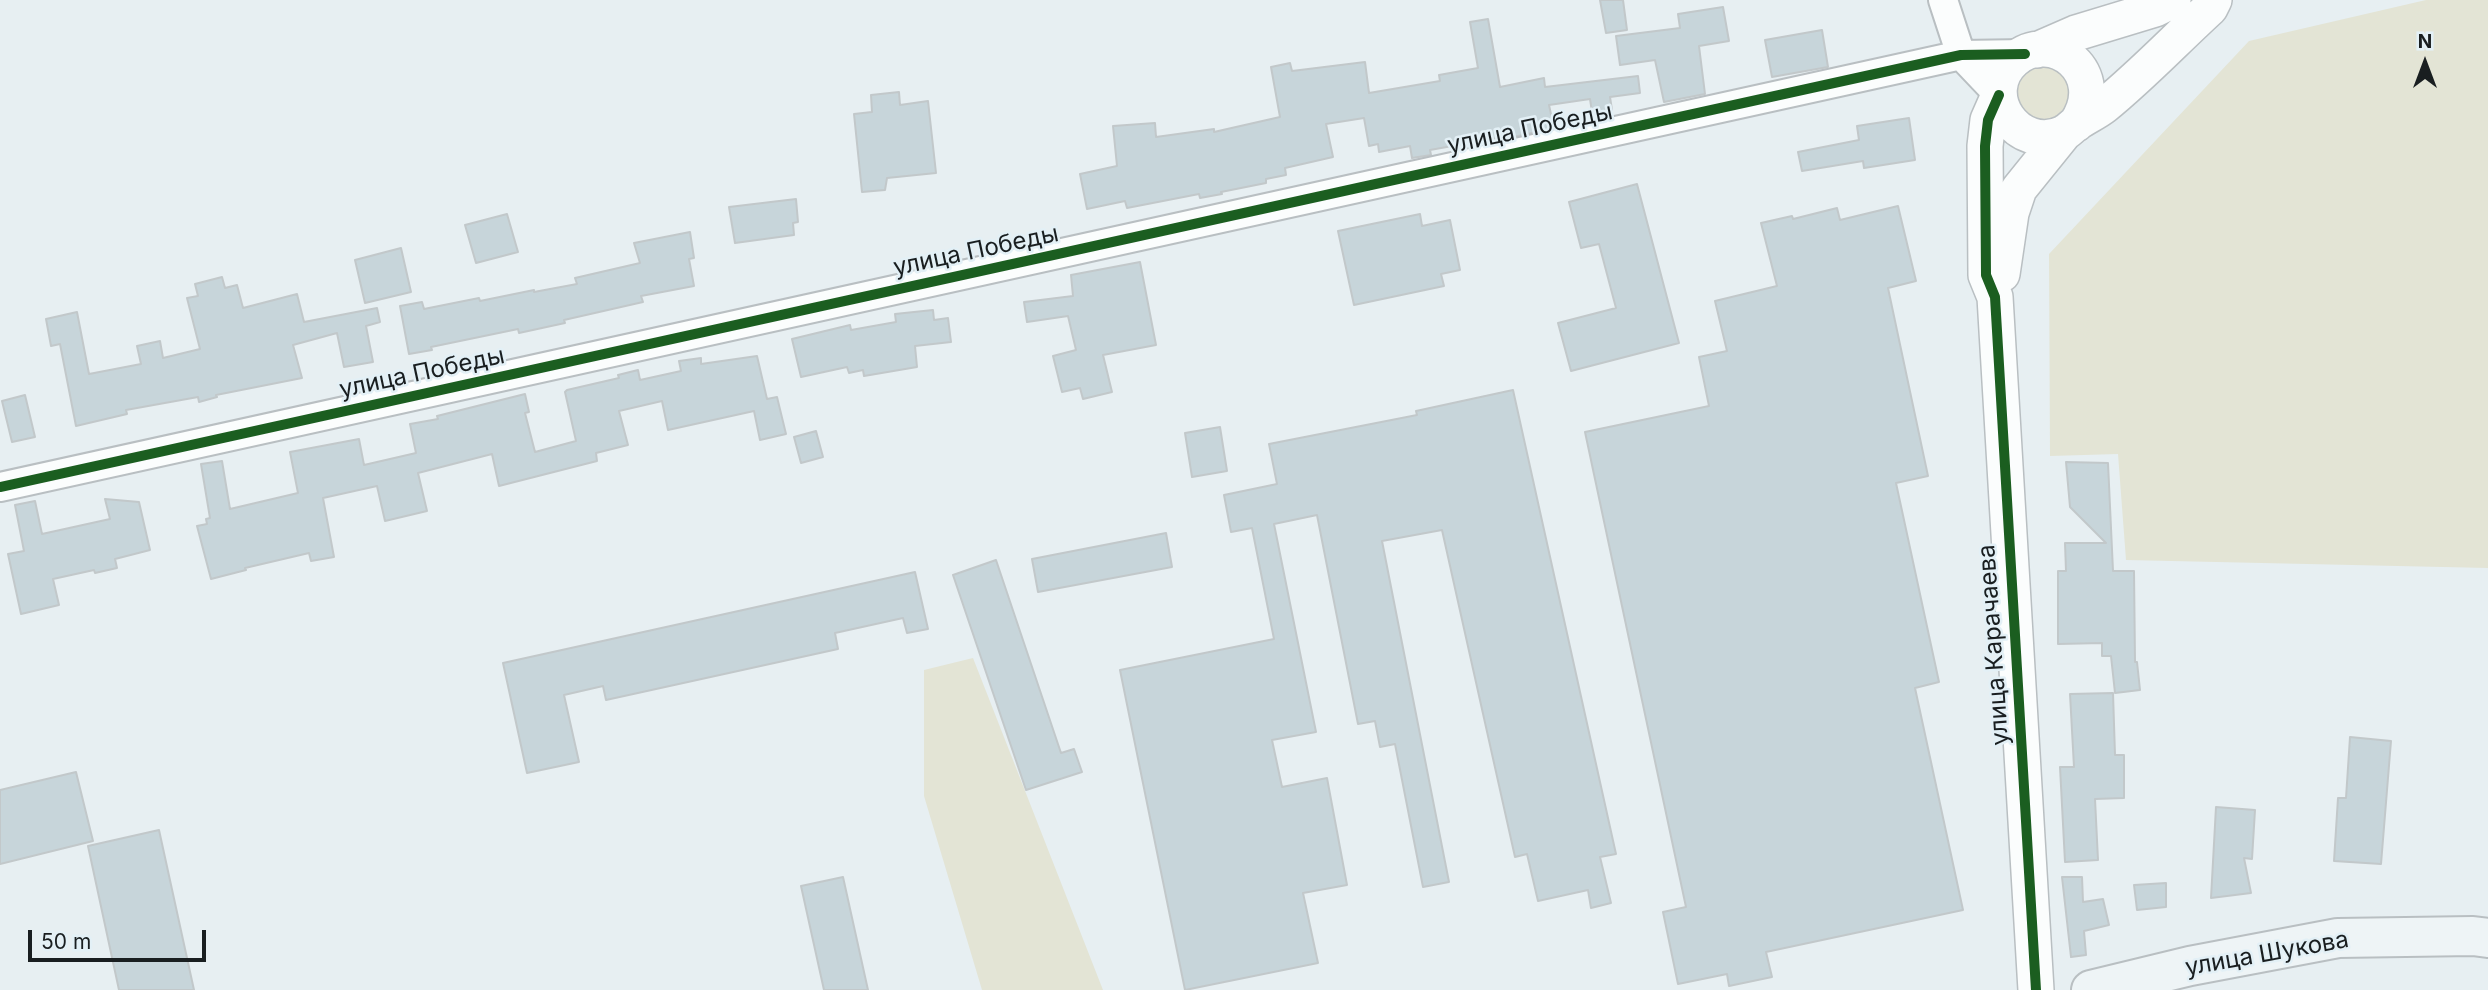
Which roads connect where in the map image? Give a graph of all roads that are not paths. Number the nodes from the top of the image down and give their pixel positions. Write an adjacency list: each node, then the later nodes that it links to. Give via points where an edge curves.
1 (1943, 0): 5 (street)
2 (2173, 0): 4 (street)
3 (2214, 0): 7 (street, via 2103,107)
4 (2031, 52): 5 (street, улица Победы); 6 (street, via 2015,59 2004,73); 7 (street, via 2047,49 2061,53 2082,71 2088,99)
5 (1961, 55): 6 (street); 9 (street, улица Победы)
6 (1999, 95): 7 (street, via 2009,122 2022,133 2052,137); 8 (street, via 1985,146 1986,275)
7 (2071, 128): 8 (street, via 2019,189)
8 (1995, 298): 11 (street, улица Карачаева)
9 (0, 487)
10 (2488, 938): 12 (main road, улица Шукова, via 2338,938)
11 (2036, 990)
12 (2091, 990)

